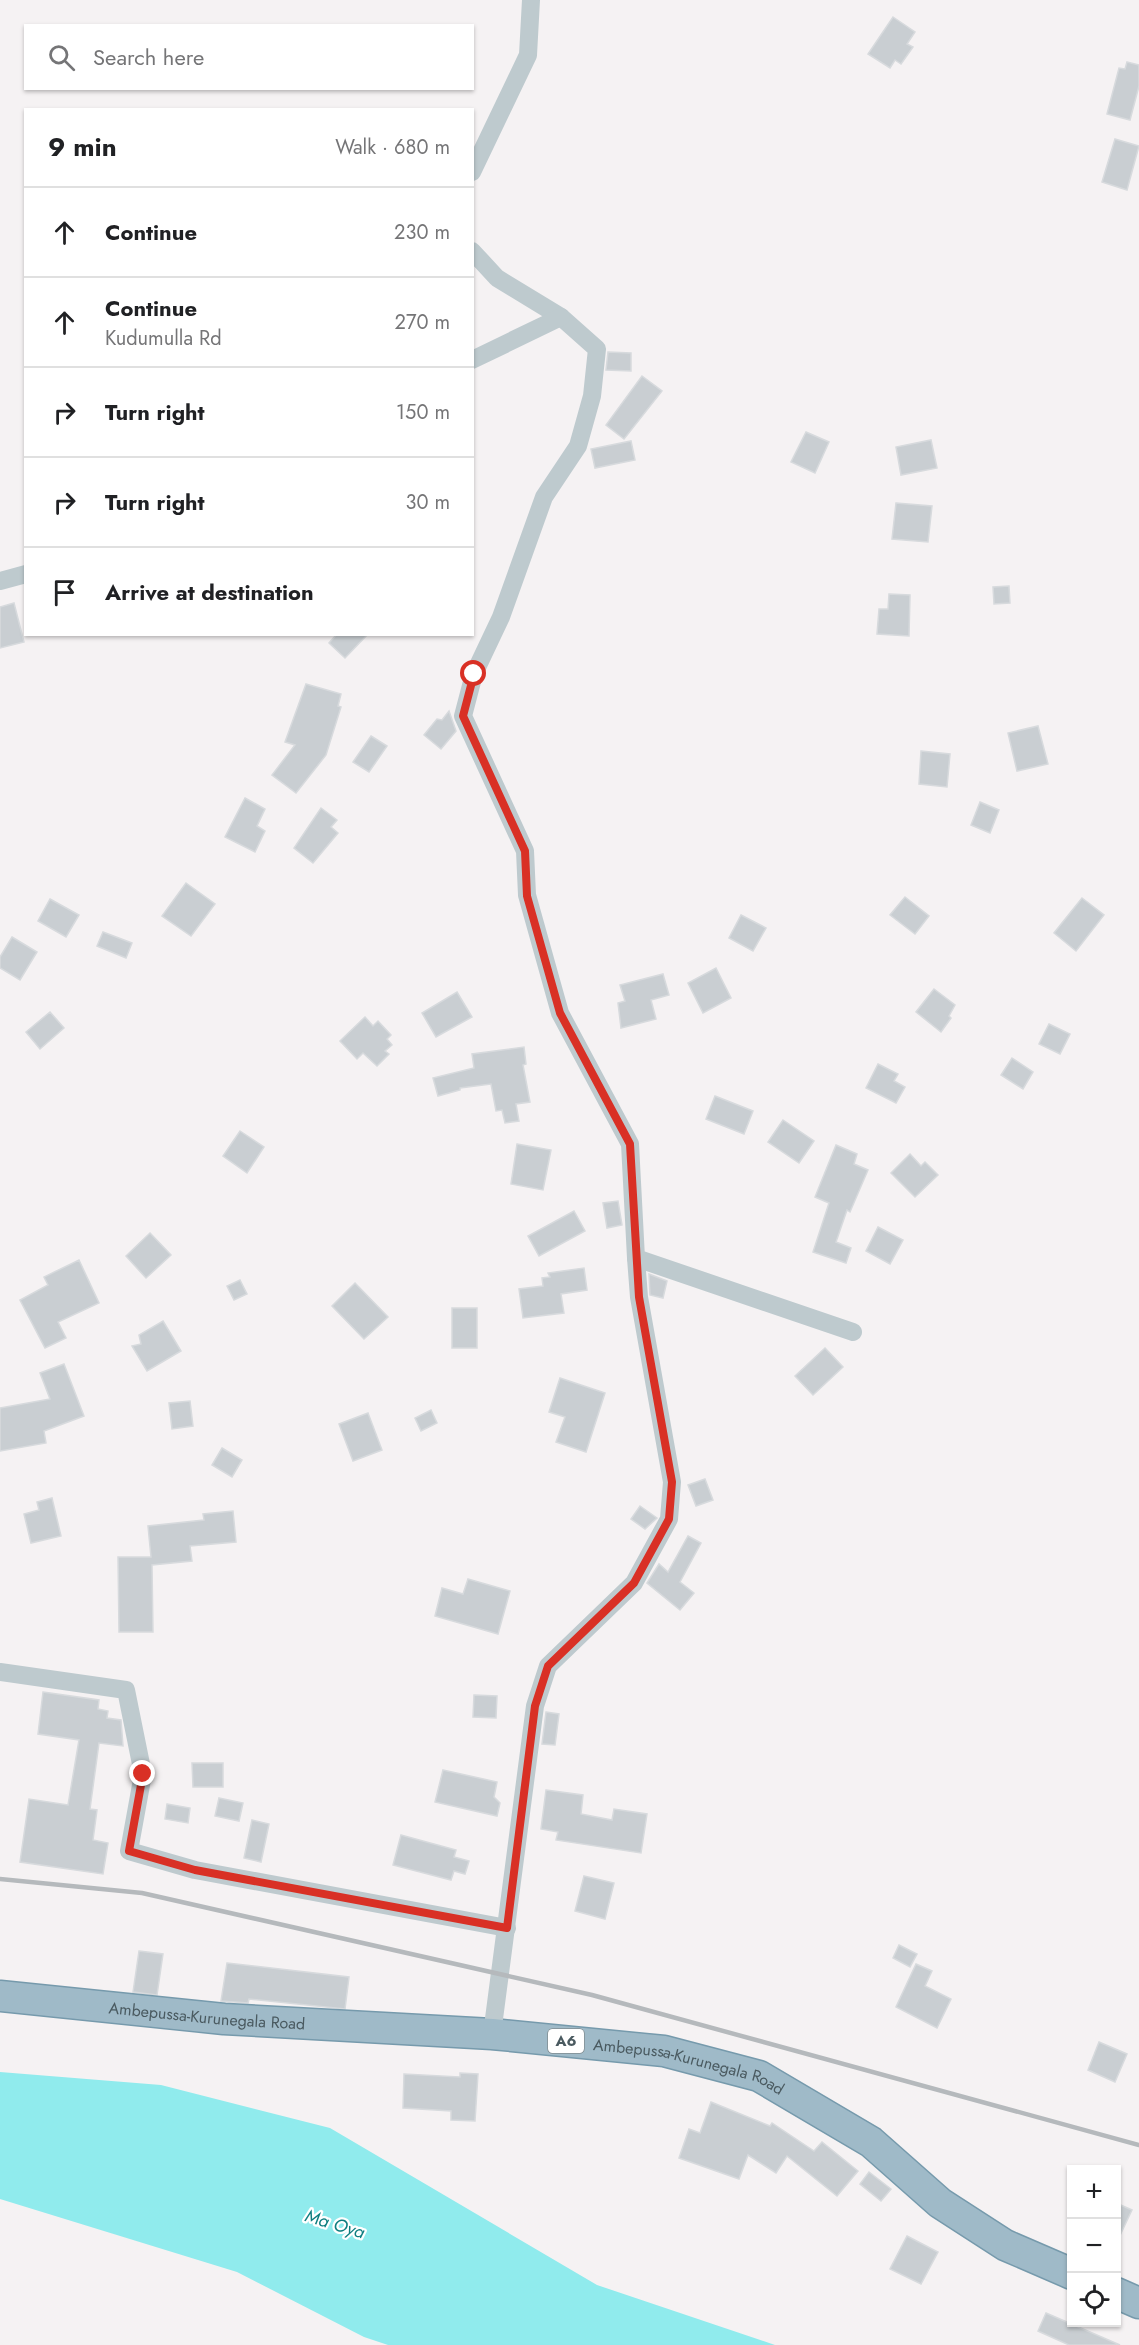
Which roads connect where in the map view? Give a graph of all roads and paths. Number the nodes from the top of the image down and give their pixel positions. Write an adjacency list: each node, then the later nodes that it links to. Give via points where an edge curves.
1 (531, 0): 2 (street, via 528,55)
2 (474, 168)
3 (474, 253): 4 (street, via 497,278)
4 (561, 317): 5 (street); 8 (street, via 597,349 592,396 578,446 544,497 501,617 474,674 463,716 525,851 527,896 560,1013 630,1144)
5 (474, 359)
6 (24, 575): 7 (street)
7 (0, 581)
8 (636, 1258): 9 (street); 11 (street, via 639,1297 672,1482 669,1519 634,1583 548,1666 535,1706)
9 (853, 1332)
10 (0, 1672): 11 (street, via 126,1690 143,1774 129,1851 195,1870)
11 (507, 1928): 13 (street)
12 (0, 1996): 13 (highway, Ambepussa-Kurunegala Road / A6, via 224,2019)
13 (492, 2034): 14 (highway, Ambepussa-Kurunegala Road / A6, via 664,2051 759,2076 871,2142 940,2203 1005,2245)
14 (1069, 2273)
15 (1121, 2295): 16 (highway)
16 (1139, 2303)

